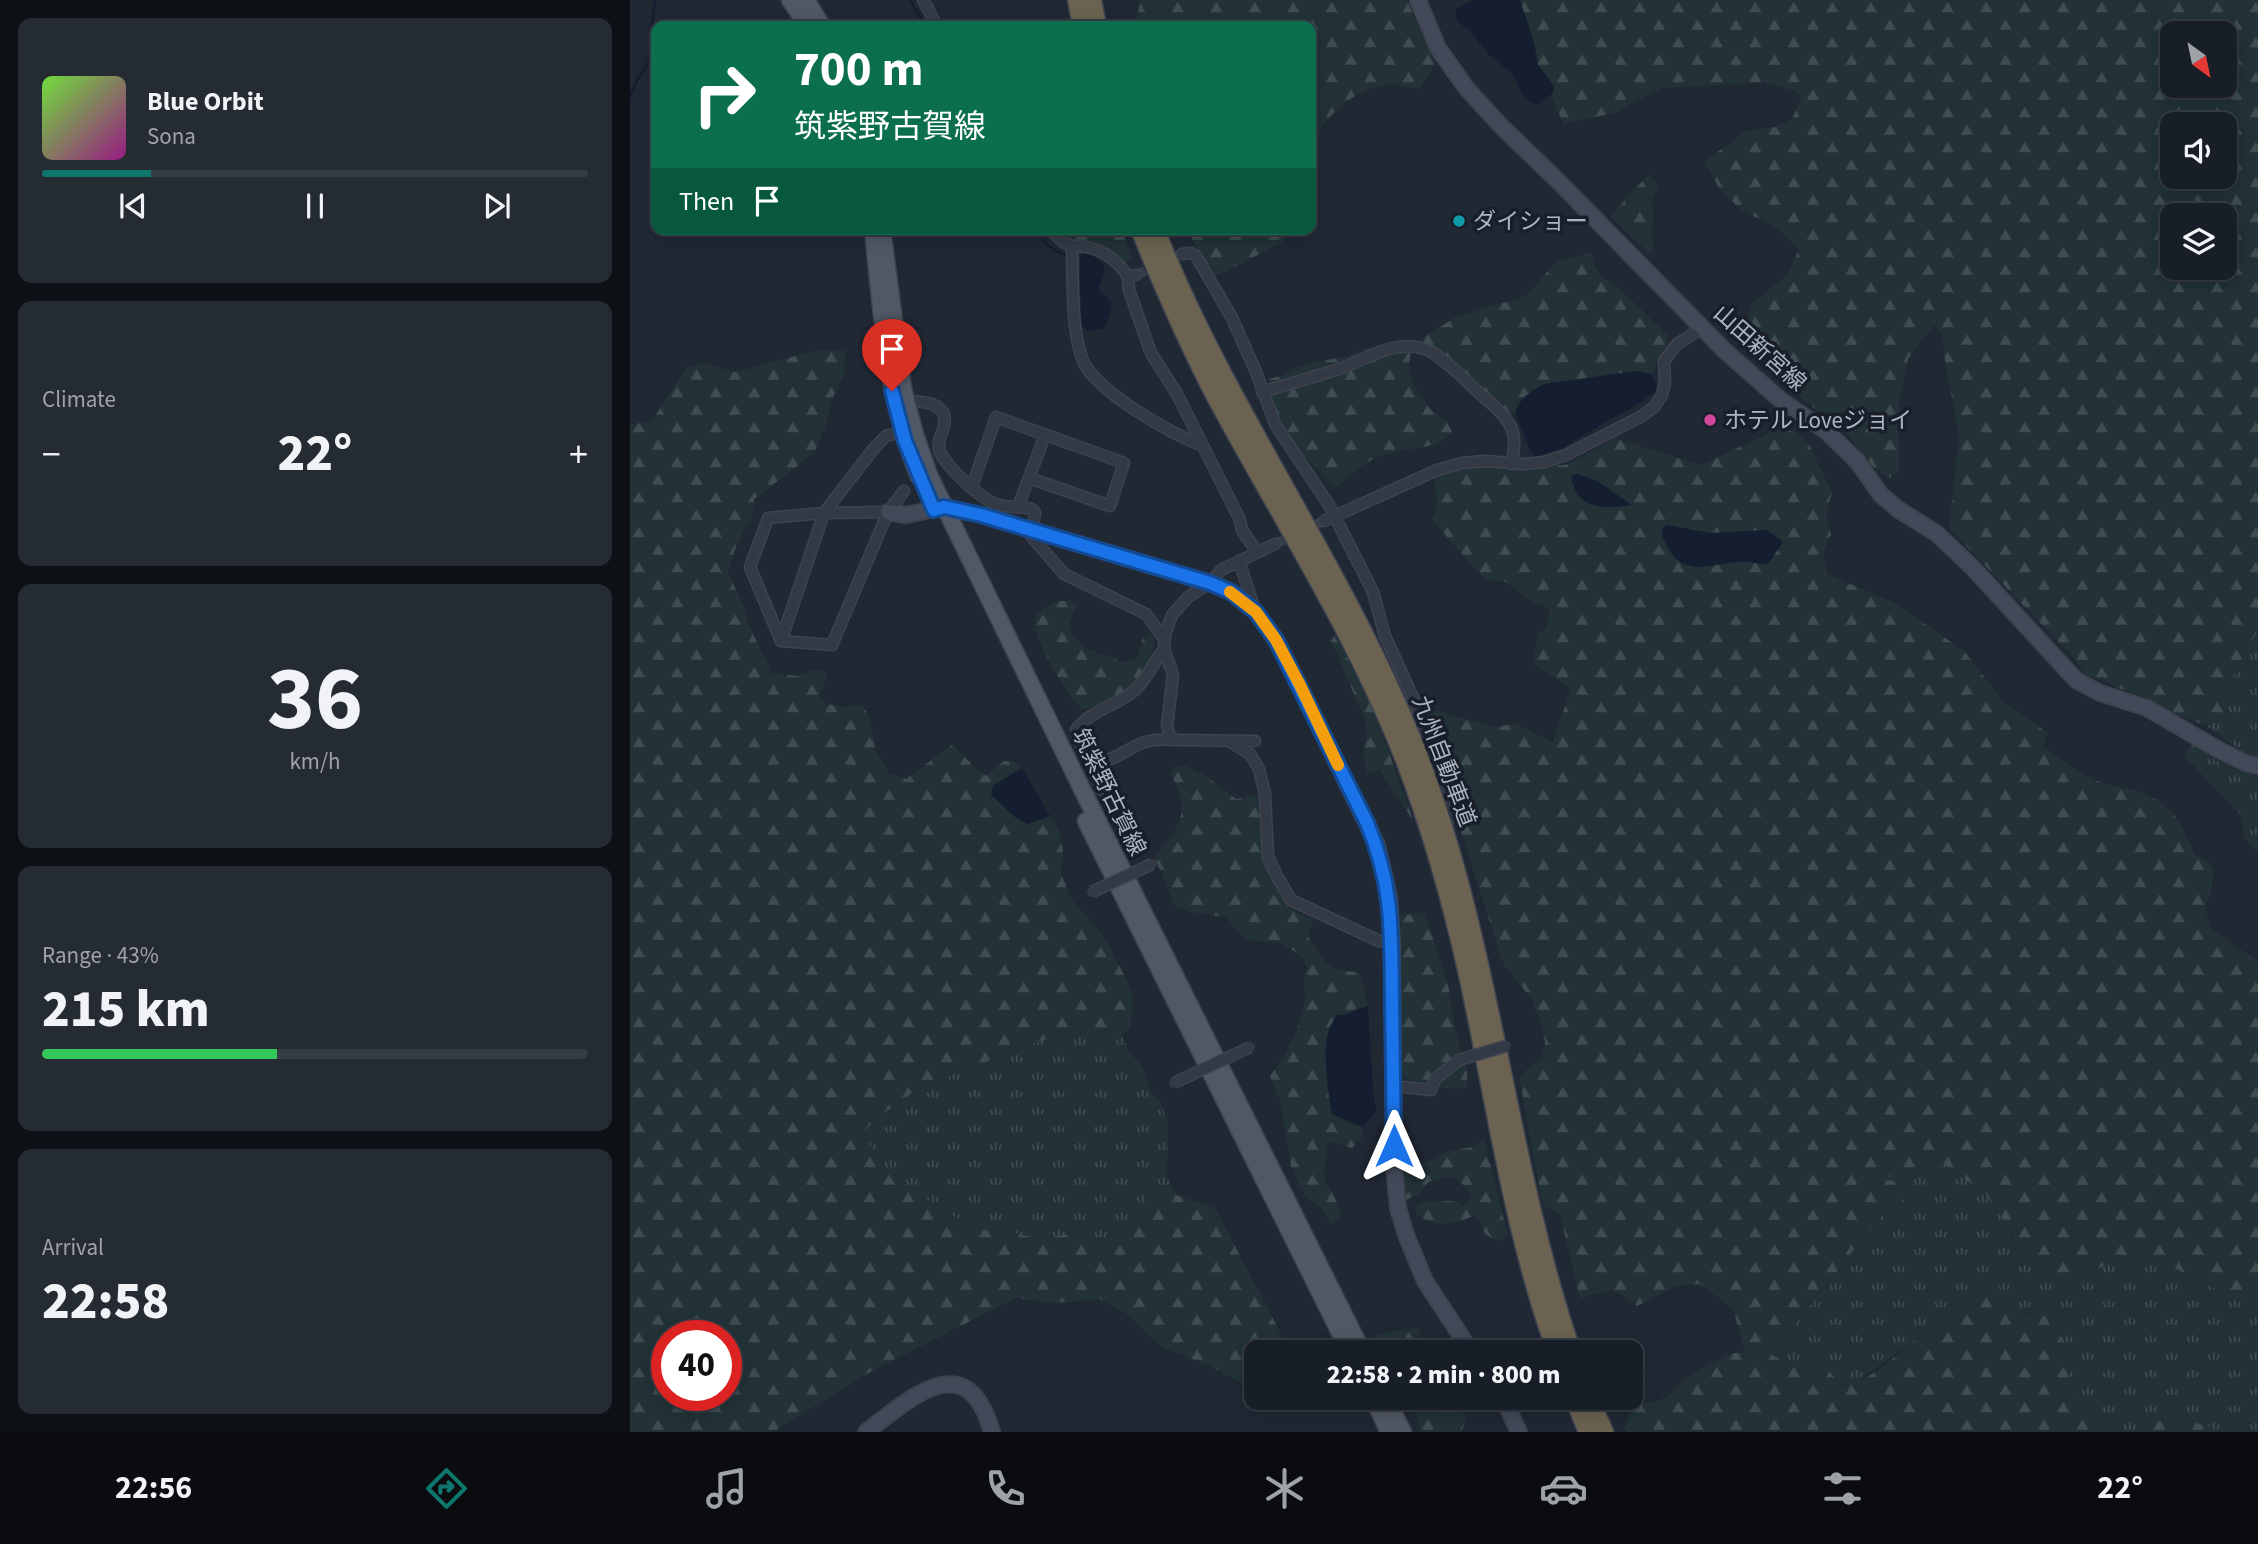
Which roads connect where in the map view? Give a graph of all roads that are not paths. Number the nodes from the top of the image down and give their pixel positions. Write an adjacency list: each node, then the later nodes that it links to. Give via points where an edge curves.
1 (790, 0): 7 (main road)
2 (806, 0): 8 (main road)
3 (923, 0): 9 (street)
4 (1077, 0): 10 (highway)
5 (1092, 0): 11 (highway)
6 (1418, 0): 19 (street, 山田新宮線, via 1438,48 1468,89)
7 (804, 21)
8 (819, 21)
9 (934, 21)
10 (1081, 21)
11 (1096, 21)
12 (874, 235): 22 (main road, 筑紫野古賀線, via 885,346)
13 (884, 235): 21 (main road, 筑紫野古賀線)
14 (1055, 235): 17 (street)
15 (1142, 235): 59 (highway, 九州自動車道, via 1191,346 1346,632 1405,761 1451,901 1508,1174)
16 (1158, 235): 60 (highway, 九州自動車道, via 1230,390 1350,606 1423,768 1467,905 1525,1181)
17 (1072, 246): 24 (street, via 1103,253 1132,276 1129,290 1145,340); 24 (street, via 1075,334 1085,365 1123,404)
18 (1182, 254): 20 (street, via 1196,256 1232,318)
19 (1701, 329): 25 (street, via 1677,344 1664,361 1662,395 1642,416 1566,455); 46 (street, 山田新宮線, via 1783,402 1826,431 1857,461 1881,495 1936,533 2076,680 2147,708 2219,750)
20 (1262, 392): 25 (street, via 1382,350 1408,345 1428,350 1505,415 1515,440); 33 (street, via 1275,424 1329,505)
21 (906, 401): 27 (street, via 938,406 944,423 940,452); 30 (main road, 筑紫野古賀線)
22 (902, 432): 30 (main road, 筑紫野古賀線); 31 (street, via 880,441)
23 (1045, 435): 26 (street); 26 (street, via 1124,464 1110,506); 27 (street, via 996,417)
24 (1201, 444): 36 (street)
25 (1511, 464): 33 (street, via 1485,461 1437,470)
26 (1029, 478): 29 (street)
27 (970, 486): 29 (street, via 996,504)
28 (904, 491): 32 (street)
29 (1018, 506): 34 (street, via 1035,513)
30 (939, 509): 32 (street); 34 (street, via 981,515); 56 (main road, 筑紫野古賀線); 57 (main road, 筑紫野古賀線)
31 (824, 513): 32 (street); 40 (street); 40 (street, via 768,518 750,567)
32 (888, 513): 40 (street, via 832,645)
33 (1329, 519): 48 (street, via 1373,592 1385,636 1415,702)
34 (1031, 531): 38 (street); 41 (street, via 1064,574 1146,614)
35 (1275, 544): 36 (street)
36 (1257, 552): 37 (street)
37 (1238, 561): 38 (street); 39 (street)
38 (1210, 583): 39 (street, via 1231,592); 41 (street, via 1172,615)
39 (1256, 612): 51 (street, via 1300,685 1377,845 1389,896)
40 (781, 641)
41 (1164, 645): 42 (street, via 1173,675 1167,726); 45 (street, via 1134,691 1088,717 1076,730 1088,756)
42 (1175, 740): 43 (street); 45 (street, via 1143,742)
43 (1228, 741): 44 (street); 51 (street, via 1250,754 1259,769 1268,857 1291,900)
44 (1255, 741)
45 (1100, 762): 47 (street)
46 (2258, 766)
47 (1100, 789)
48 (1454, 817)
49 (1152, 864): 50 (street, bridge)
50 (1092, 892)
51 (1392, 943): 55 (street)
52 (1511, 1045): 55 (street, bridge, via 1459,1060 1435,1079 1431,1090)
53 (1250, 1047): 54 (street, bridge)
54 (1174, 1083)
55 (1394, 1086): 58 (street, via 1398,1208 1425,1280)
56 (1344, 1340)
57 (1356, 1340)
58 (1464, 1340)
59 (1553, 1340)
60 (1568, 1340)
61 (1379, 1410): 68 (main road)
62 (1392, 1410): 69 (main road)
63 (1509, 1410): 70 (street)
64 (1579, 1410): 71 (highway)
65 (1594, 1410): 72 (highway)
66 (866, 1432): 67 (street, via 933,1385 953,1384 980,1401)
67 (992, 1432)
68 (1389, 1432)
69 (1403, 1432)
70 (1519, 1432)
71 (1588, 1432)
72 (1604, 1432)

